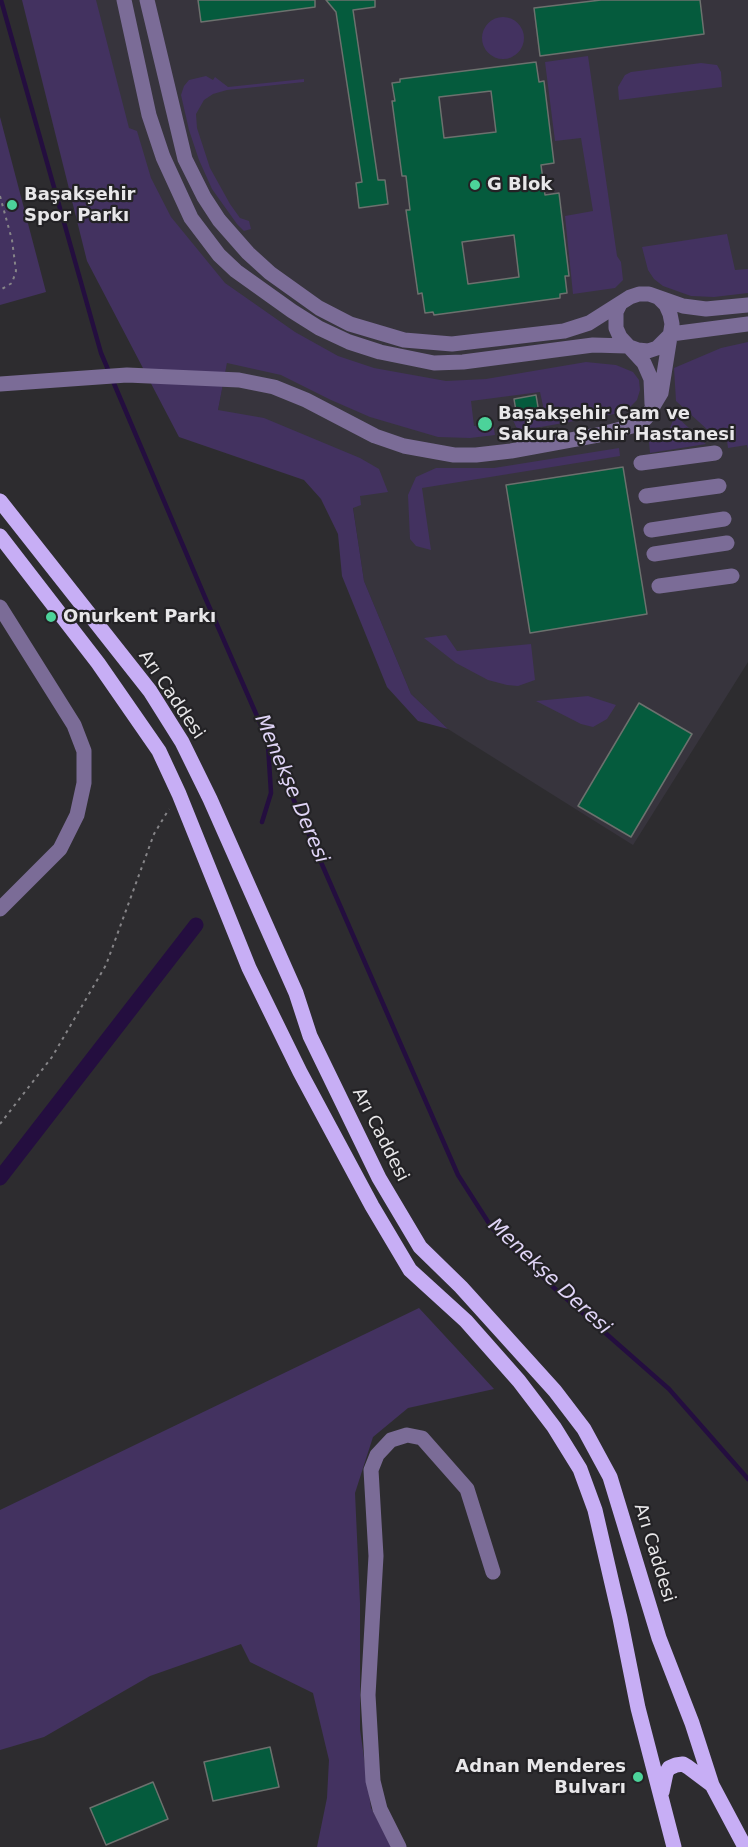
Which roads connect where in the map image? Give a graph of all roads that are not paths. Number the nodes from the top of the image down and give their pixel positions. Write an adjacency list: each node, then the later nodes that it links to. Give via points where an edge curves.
1 (124, 0): 8 (street, via 149,115 191,218 236,271 291,311 349,342 434,363 579,346)
2 (147, 0): 4 (street, via 172,111 195,182 219,220 248,253 319,308 383,335 452,344 564,331 589,323)
3 (657, 296): 4 (street, via 639,294); 5 (street, via 698,308); 7 (street, via 670,314)
4 (620, 304): 8 (street, via 615,320)
5 (748, 305)
6 (748, 324): 7 (street)
7 (671, 334): 8 (street, via 648,351); 10 (street, via 661,393)
8 (627, 345): 10 (street, via 644,363 651,379)
9 (1, 385): 10 (street, via 127,375 239,380 274,387 306,400 375,436 454,455 511,451 598,435 636,425)
10 (652, 410)
11 (715, 453): 12 (street)
12 (642, 463)
13 (719, 486): 14 (street)
14 (646, 496)
15 (0, 501): 26 (main road, Arı Caddesi, via 150,691 182,742 296,993 310,1036 379,1178 420,1247 555,1391 584,1429 610,1477 658,1638)
16 (724, 519): 17 (street)
17 (651, 530)
18 (727, 543): 20 (street)
19 (2, 545): 27 (main road, via 98,663 159,752 249,968 300,1072 410,1270 466,1321 519,1382 554,1426 580,1469 595,1510)
20 (654, 554)
21 (732, 576): 22 (street)
22 (659, 586)
23 (0, 607): 24 (street, via 74,725 84,751 84,783 77,815 60,849)
24 (0, 909)
25 (493, 1572): 28 (street, via 467,1489 423,1438 407,1434 391,1440 377,1455 371,1479 376,1556 368,1695 373,1781 380,1809)
26 (712, 1785): 27 (main road, via 683,1764 676,1765 666,1773); 30 (main road)
27 (661, 1798): 29 (main road)
28 (399, 1847)
29 (674, 1847)
30 (745, 1847)

